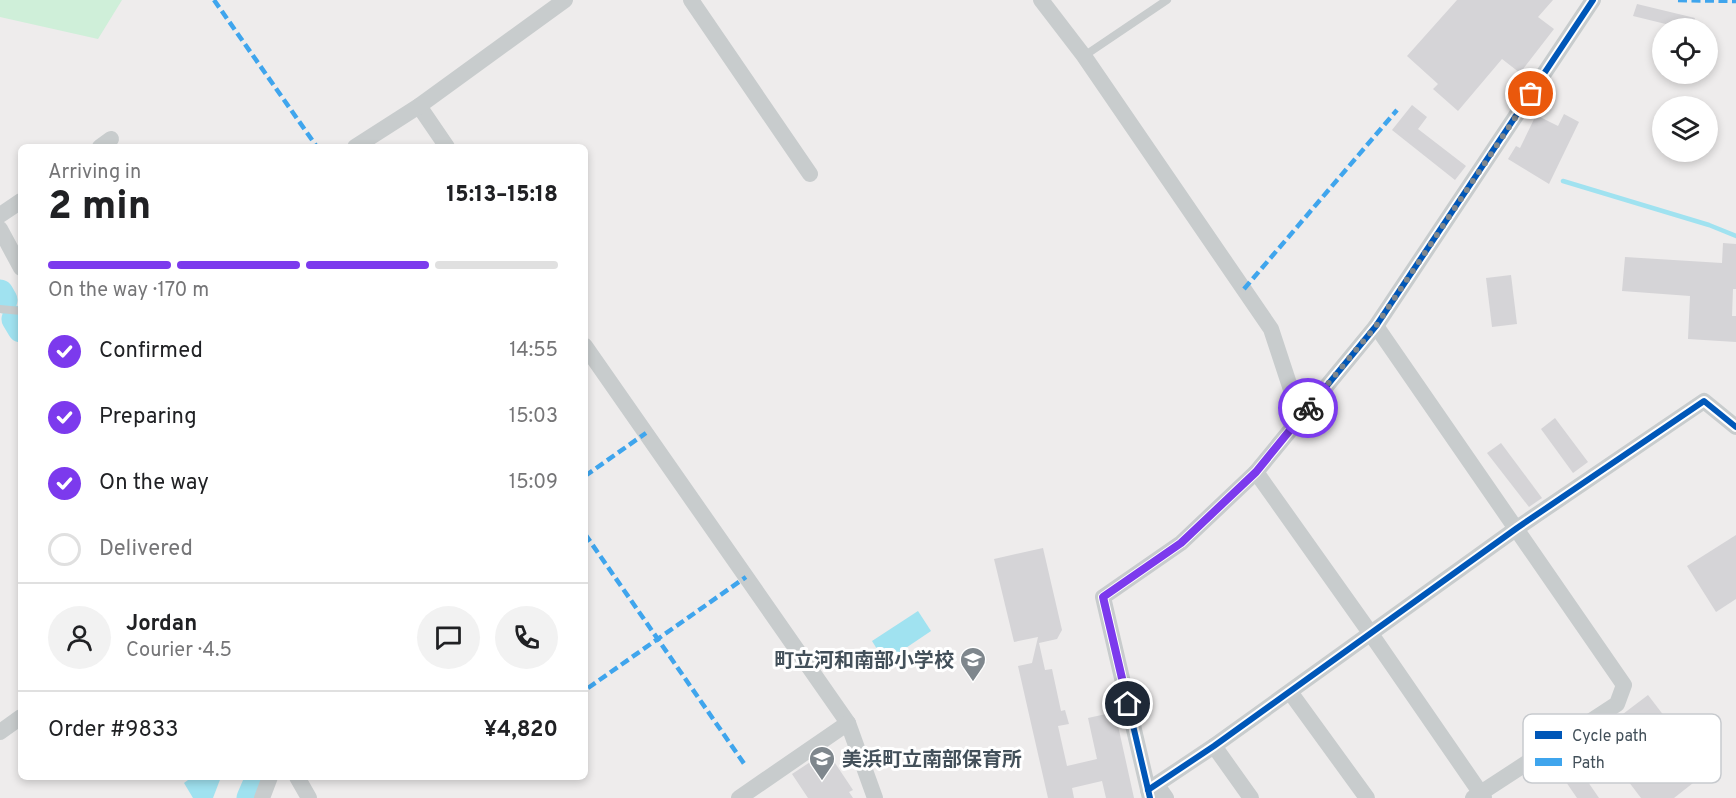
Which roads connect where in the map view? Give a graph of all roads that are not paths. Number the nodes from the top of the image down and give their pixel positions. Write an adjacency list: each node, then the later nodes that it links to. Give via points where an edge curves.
1 (691, 0): 10 (street)
2 (1041, 0): 6 (street)
3 (1167, 0): 6 (lane)
4 (1593, 0): 17 (street)
5 (555, 3): 7 (street)
6 (1084, 56): 19 (street, via 1271,329)
7 (419, 106): 8 (street); 9 (street)
8 (360, 144)
9 (445, 144)
10 (810, 174)
11 (18, 203): 12 (street)
12 (0, 215)
13 (0, 229): 14 (street)
14 (18, 262)
15 (0, 309): 16 (lane)
16 (18, 310)
17 (1376, 326): 19 (street); 22 (street)
18 (588, 350): 27 (street)
19 (1300, 417): 21 (street)
20 (1736, 427): 22 (street, via 1704,401)
21 (1256, 472): 23 (street); 33 (street, via 1181,543 1103,597)
22 (1517, 528): 23 (street); 25 (street, via 1624,685 1617,704)
23 (1371, 634): 24 (street); 34 (street)
24 (1290, 692): 29 (street); 40 (street)
25 (1602, 714)
26 (18, 719): 28 (street)
27 (848, 723): 37 (street); 38 (street)
28 (0, 732)
29 (1214, 746): 33 (street); 39 (street)
30 (1523, 767): 34 (street)
31 (269, 780): 35 (street)
32 (299, 780): 36 (street)
33 (1155, 793)
34 (1479, 796)
35 (262, 798)
36 (309, 798)
37 (739, 798)
38 (875, 798)
39 (1251, 798)
40 (1367, 798)

